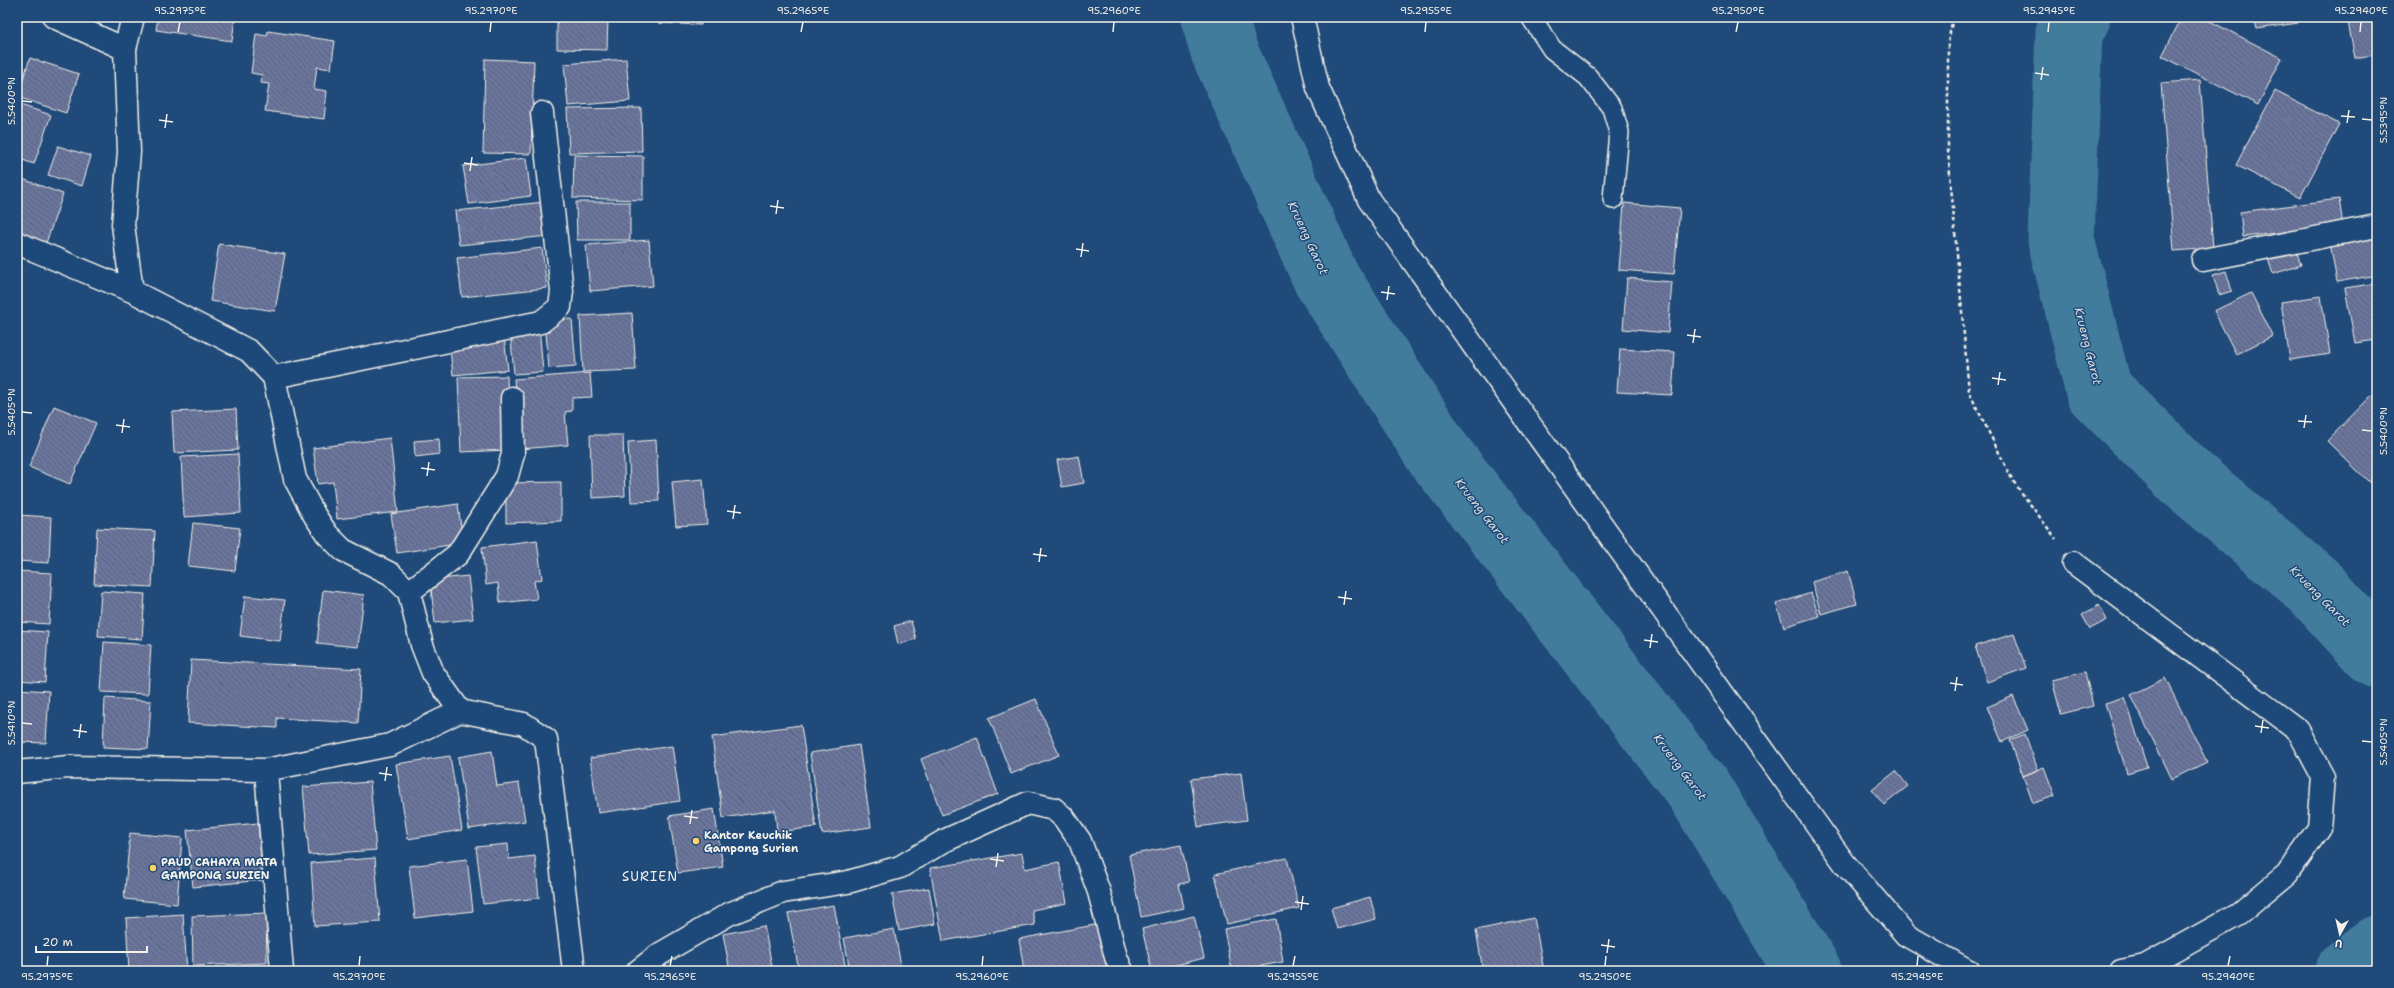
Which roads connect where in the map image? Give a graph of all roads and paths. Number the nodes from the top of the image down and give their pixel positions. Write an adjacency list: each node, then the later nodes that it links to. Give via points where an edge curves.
1 (54, 17): 6 (street)
2 (133, 17): 6 (street)
3 (1302, 17): 24 (street, via 1318,88 1369,200 1845,864 1906,935)
4 (1531, 17): 8 (lane, via 1552,49 1588,77 1612,108 1619,132)
5 (1954, 17): 15 (path, via 1948,43 1948,151 1969,392 2013,481)
6 (125, 49): 12 (street, via 129,152 123,225)
7 (542, 113): 13 (street, via 562,291 560,307 541,322)
8 (1613, 199)
9 (2377, 226): 11 (street)
10 (17, 243): 12 (street)
11 (2203, 260)
12 (132, 291): 13 (street, via 248,352)
13 (274, 377): 16 (street, via 295,479 314,516 327,534 344,550 391,574)
14 (512, 398): 16 (street, via 513,454 507,476 458,554)
15 (2074, 563): 25 (street, via 2298,730 2323,778 2319,828 2287,874 2239,914 2145,966)
16 (408, 592): 17 (street, via 422,645 433,674)
17 (460, 711): 18 (street, via 390,745); 21 (street, via 524,724 546,739)
18 (266, 770): 19 (street, via 69,767); 20 (street)
19 (17, 772)
20 (282, 971)
21 (574, 971)
22 (638, 971): 23 (street, via 660,954 729,914 783,892 848,882 900,867 944,841 1028,803 1054,809 1064,818 1080,841 1099,892)
23 (1122, 971)
24 (1969, 971)
25 (2120, 971)

